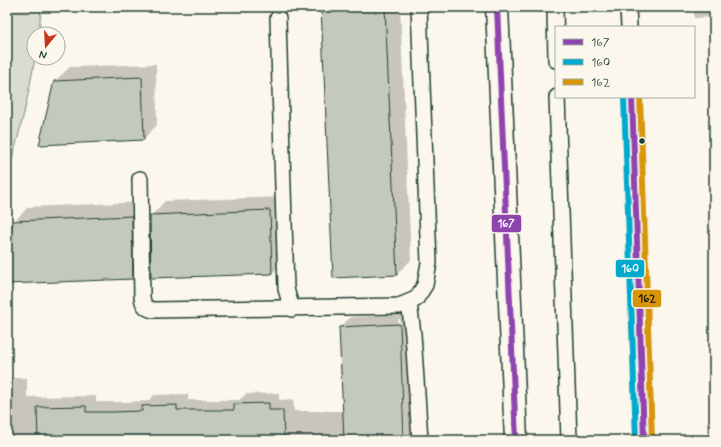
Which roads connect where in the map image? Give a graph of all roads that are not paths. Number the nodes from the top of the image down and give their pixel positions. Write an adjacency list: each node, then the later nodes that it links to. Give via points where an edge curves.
1 (420, 7): 11 (lane, via 429,263 425,285 416,299)
2 (497, 7): 14 (street)
3 (555, 7): 6 (lane)
4 (628, 7): 7 (lane)
5 (278, 18): 12 (lane, via 286,288)
6 (555, 26)
7 (628, 26)
8 (557, 98): 15 (lane)
9 (632, 98): 16 (lane)
10 (140, 179): 12 (lane, via 142,302 149,310)
11 (409, 302): 12 (lane, via 399,306); 13 (lane, via 414,334)
12 (292, 308)
13 (420, 440)
14 (516, 440)
15 (569, 440)
16 (644, 440)

